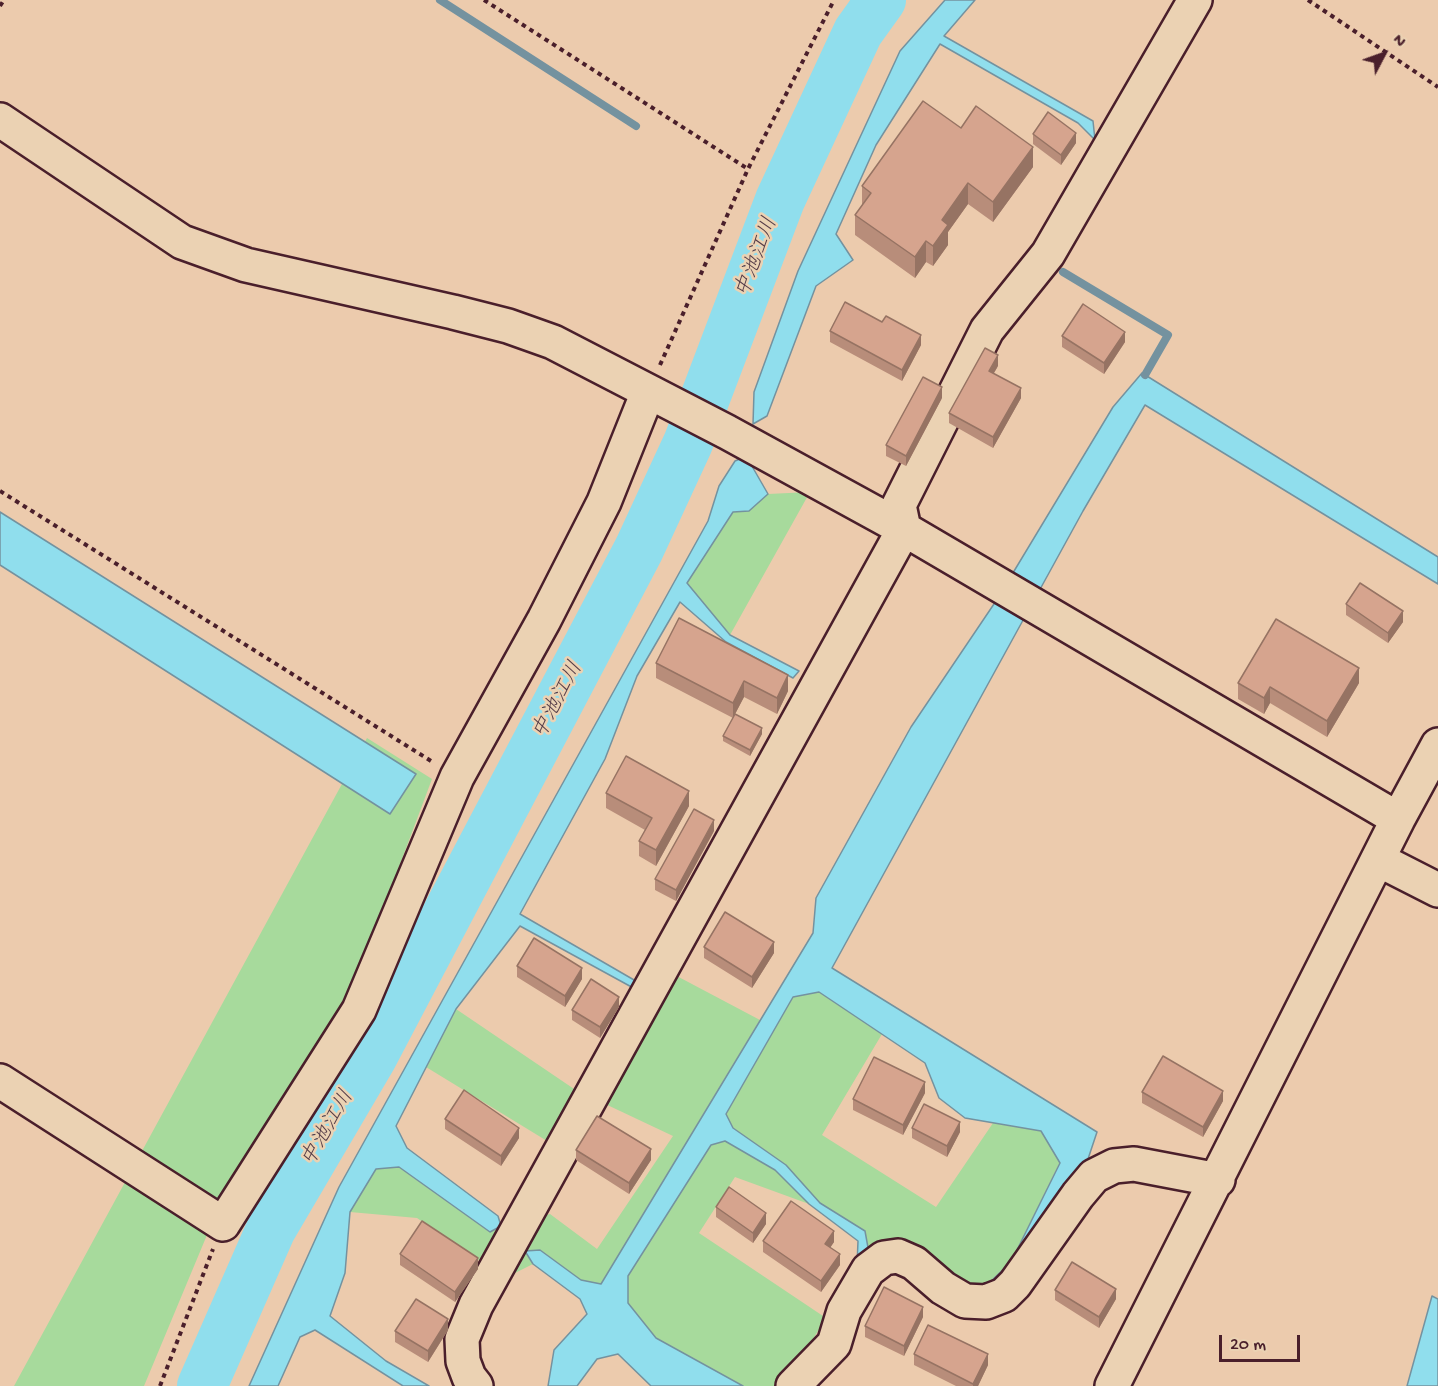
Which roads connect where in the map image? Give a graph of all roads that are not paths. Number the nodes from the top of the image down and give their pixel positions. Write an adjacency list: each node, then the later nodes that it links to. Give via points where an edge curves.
1 (1195, 0): 4 (street, via 1048,254 987,330 899,505)
2 (0, 120): 3 (street, via 182,242 246,265 508,326 553,342)
3 (648, 392): 4 (street); 9 (street, via 604,502 458,777 359,1010 223,1224)
4 (904, 529): 6 (street); 11 (street, via 476,1305 462,1339 463,1361)
5 (1438, 745): 6 (street)
6 (1398, 819): 7 (street)
7 (1378, 860): 8 (street); 10 (street)
8 (1438, 890)
9 (0, 1081)
10 (1218, 1180): 12 (street, via 1134,1164 1114,1166 1094,1176 1016,1284 1004,1295 986,1302 965,1301 914,1263 898,1256 884,1258 868,1270 849,1303 834,1344); 13 (street)
11 (476, 1386)
12 (793, 1386)
13 (1112, 1386)

